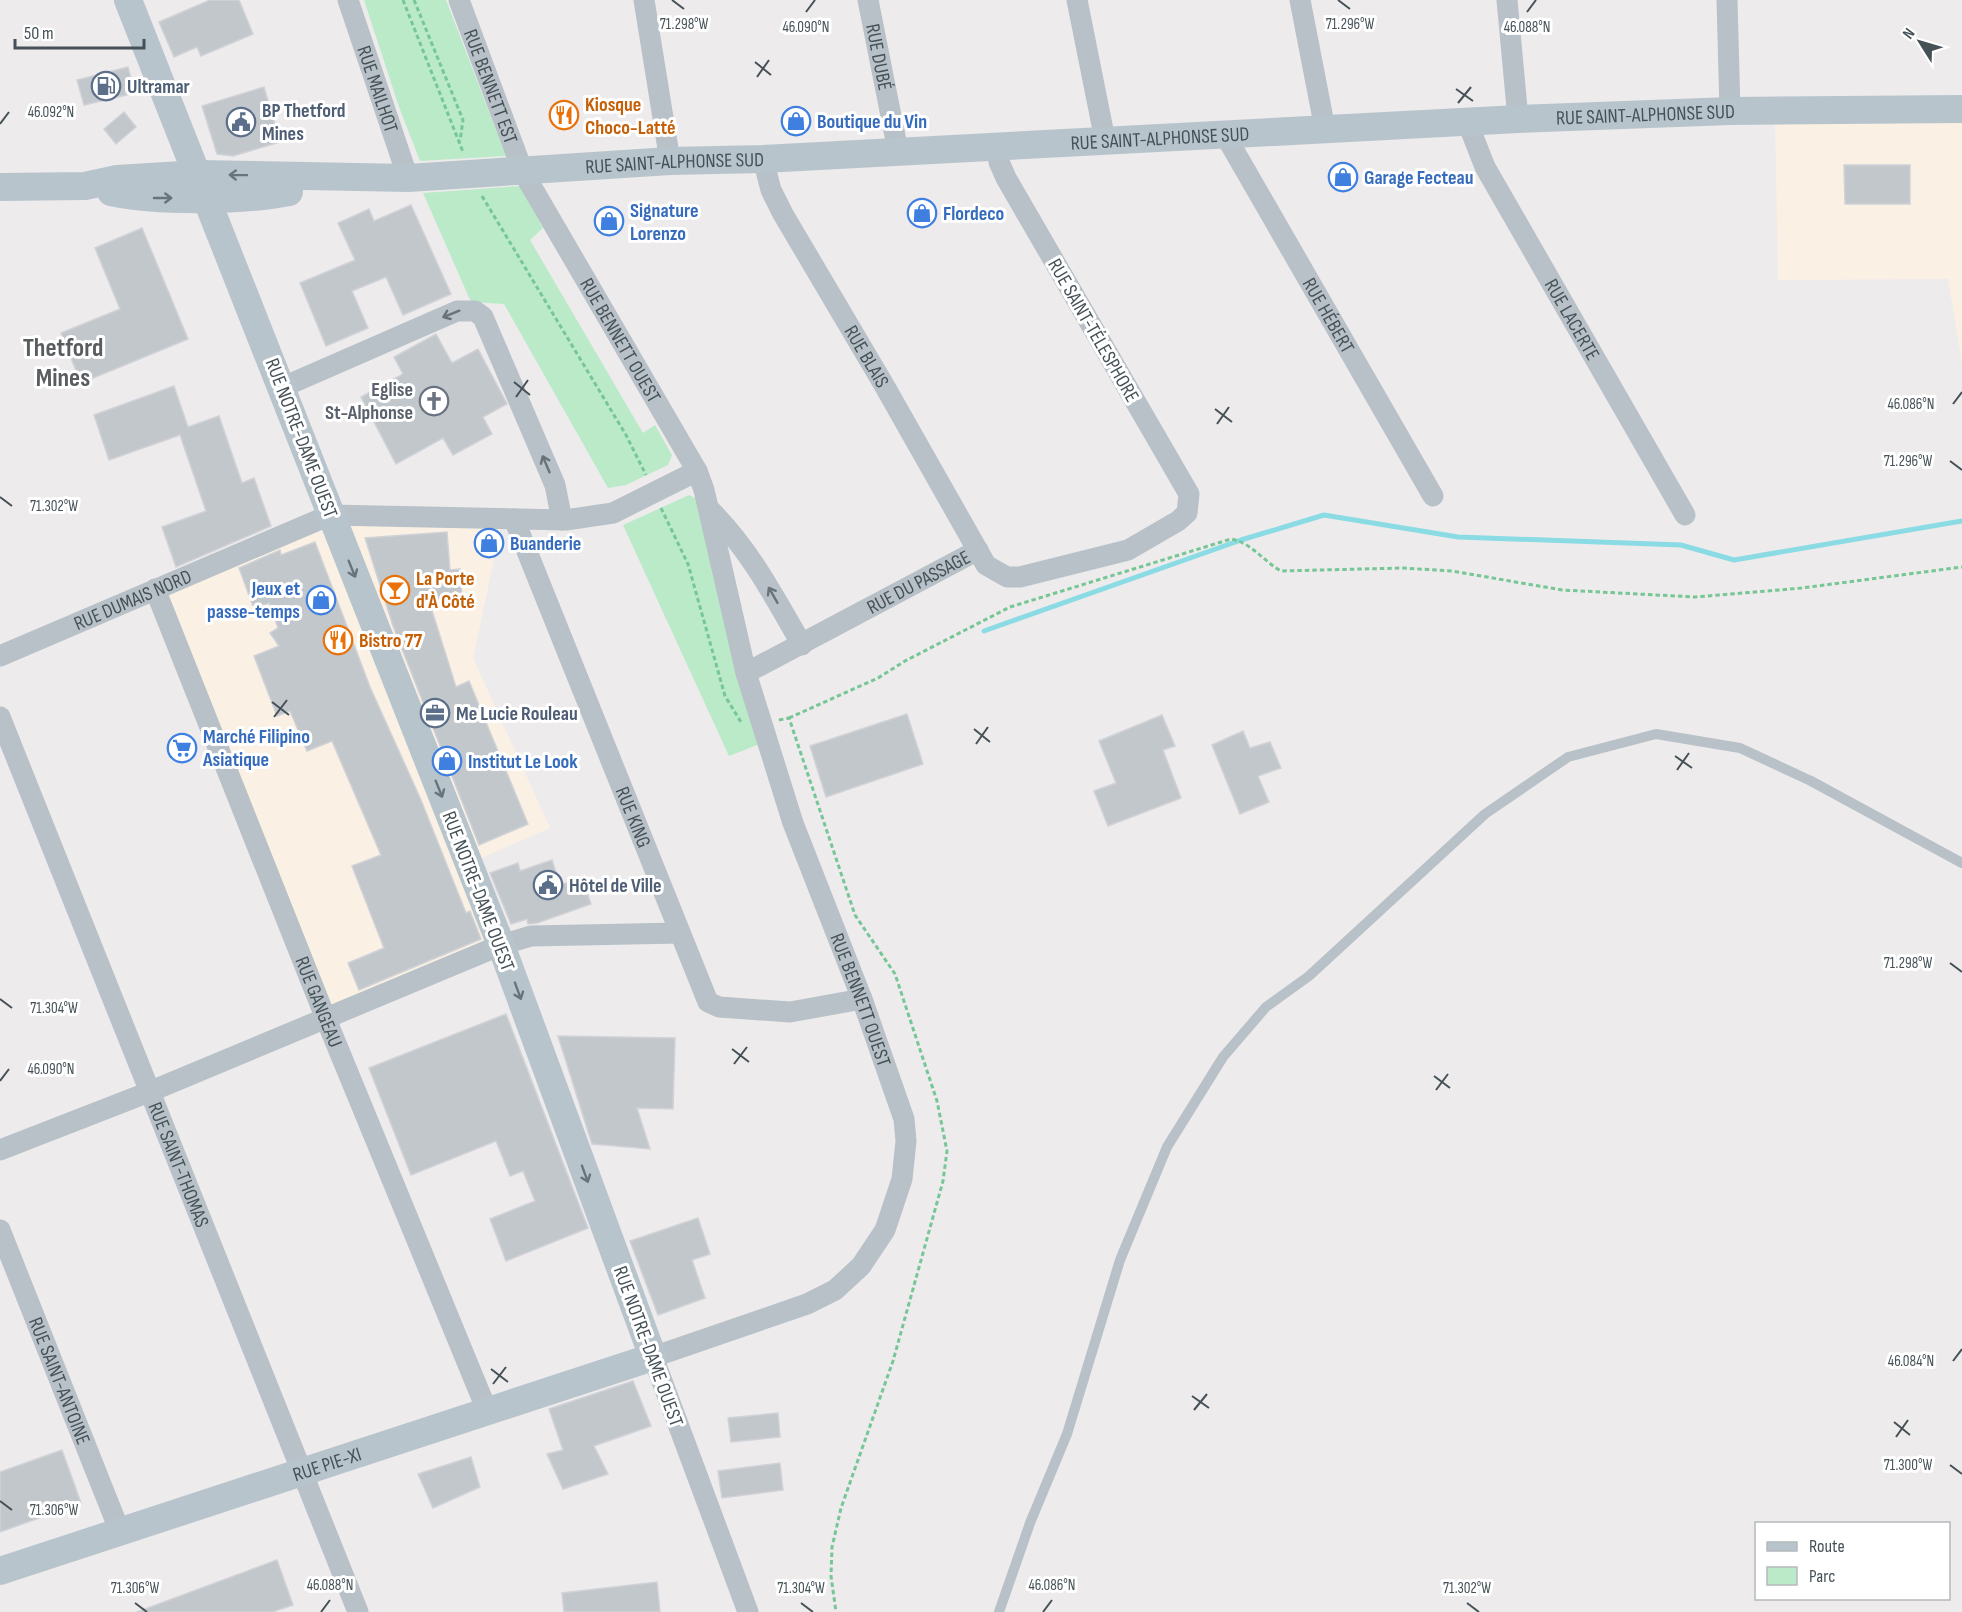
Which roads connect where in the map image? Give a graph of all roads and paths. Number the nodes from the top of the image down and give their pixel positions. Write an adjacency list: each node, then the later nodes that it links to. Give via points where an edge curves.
1 (128, 0): 27 (street, RUE NOTRE-DAME OUEST)
2 (348, 0): 26 (street, RUE MAILHOT)
3 (403, 0): 19 (path)
4 (414, 0): 19 (path, via 463,120)
5 (459, 0): 24 (street, RUE BENNETT EST)
6 (645, 0): 23 (street)
7 (868, 0): 21 (street, RUE DUBÉ)
8 (1077, 0): 18 (street)
9 (1300, 0): 16 (street)
10 (1507, 0): 14 (street)
11 (1727, 0): 13 (street)
12 (1962, 109): 13 (street, RUE SAINT-ALPHONSE SUD)
13 (1730, 111): 14 (street, RUE SAINT-ALPHONSE SUD)
14 (1518, 119): 15 (street, RUE SAINT-ALPHONSE SUD)
15 (1467, 121): 16 (street, RUE SAINT-ALPHONSE SUD); 36 (street, RUE LACERTE, via 1485,167)
16 (1325, 129): 17 (street, RUE SAINT-ALPHONSE SUD)
17 (1225, 135): 18 (street, RUE SAINT-ALPHONSE SUD); 32 (street, RUE HÉBERT)
18 (1105, 140): 20 (street, RUE SAINT-ALPHONSE SUD)
19 (460, 142): 25 (path)
20 (998, 146): 21 (street, RUE SAINT-ALPHONSE SUD); 34 (street, RUE SAINT-TÉLESPHORE, via 1006,178 1189,494)
21 (898, 151): 22 (street, RUE SAINT-ALPHONSE SUD)
22 (763, 159): 23 (street, RUE SAINT-ALPHONSE SUD); 39 (street, RUE BLAIS, via 771,190 783,214)
23 (670, 160): 24 (street, RUE SAINT-ALPHONSE SUD)
24 (523, 172): 25 (street, RUE SAINT-ALPHONSE SUD); 30 (street, RUE BENNETT OUEST)
25 (470, 174): 26 (street, RUE SAINT-ALPHONSE SUD); 31 (path, via 626,435)
26 (408, 178): 27 (street, RUE SAINT-ALPHONSE SUD)
27 (203, 186): 28 (street, RUE SAINT-ALPHONSE SUD, via 117,179 85,186); 29 (street, RUE NOTRE-DAME OUEST)
28 (0, 187)
29 (283, 387): 35 (street, RUE NOTRE-DAME OUEST); 38 (street, one-way to 29, via 555,485 483,317 475,311 458,311)
30 (697, 471): 31 (street); 33 (street, RUE BENNETT OUEST)
31 (653, 493): 38 (street, via 613,513); 47 (path, via 688,564 725,696 740,722 747,727)
32 (1433, 496)
33 (711, 511): 42 (street, RUE BENNETT OUEST, one-way to 33, via 750,557); 44 (street, RUE BENNETT OUEST)
34 (1187, 513): 39 (street, RUE DU PASSAGE, via 1128,550 1020,577 996,573)
35 (330, 515): 37 (street); 41 (street, RUE DUMAIS NORD); 50 (street, RUE NOTRE-DAME OUEST, one-way to 50)
36 (1685, 515)
37 (514, 519): 38 (street); 49 (street, RUE KING)
38 (562, 520)
39 (978, 550): 42 (street, RUE DU PASSAGE)
40 (1962, 567): 46 (path, via 1802,588 1695,597 1563,590 1452,571 1281,571 1241,540 1231,539 1010,608 878,678)
41 (155, 589): 43 (street, RUE DUMAIS NORD); 52 (street, RUE GANGEAU)
42 (802, 645): 44 (street, RUE DU PASSAGE)
43 (0, 656)
44 (746, 673): 47 (street, RUE BENNETT OUEST)
45 (0, 717): 53 (street, RUE SAINT-THOMAS)
46 (789, 718): 47 (path); 63 (path, via 855,915 895,974 938,1101 946,1151 943,1181 893,1361 856,1463 832,1547)
47 (762, 724): 51 (street, RUE BENNETT OUEST, via 793,823)
48 (1962, 862): 64 (lane, via 1811,781 1740,748 1656,734 1568,757 1485,814 1309,976 1266,1007 1223,1057 1167,1147 1120,1260 1068,1434 1030,1523)
49 (680, 933): 50 (street, via 531,936); 51 (street, RUE KING, via 702,993 708,1002 719,1007 790,1012)
50 (501, 945): 52 (street); 56 (street, RUE NOTRE-DAME OUEST, one-way to 56)
51 (862, 999): 56 (street, RUE BENNETT OUEST, via 904,1119 902,1179 885,1230 861,1266 835,1290 807,1304)
52 (326, 1019): 53 (street); 57 (street, RUE GANGEAU)
53 (149, 1092): 54 (street); 58 (street, RUE SAINT-THOMAS)
54 (0, 1150)
55 (0, 1230): 59 (street, RUE SAINT-ANTOINE)
56 (653, 1357): 57 (street, RUE PIE-XI); 62 (street, RUE NOTRE-DAME OUEST)
57 (488, 1413): 58 (street, RUE PIE-XI)
58 (303, 1474): 59 (street, RUE PIE-XI); 61 (street, RUE SAINT-THOMAS)
59 (120, 1532): 60 (street, RUE PIE-XI)
60 (0, 1571)
61 (358, 1612)
62 (748, 1612)
63 (836, 1612)
64 (999, 1612)

